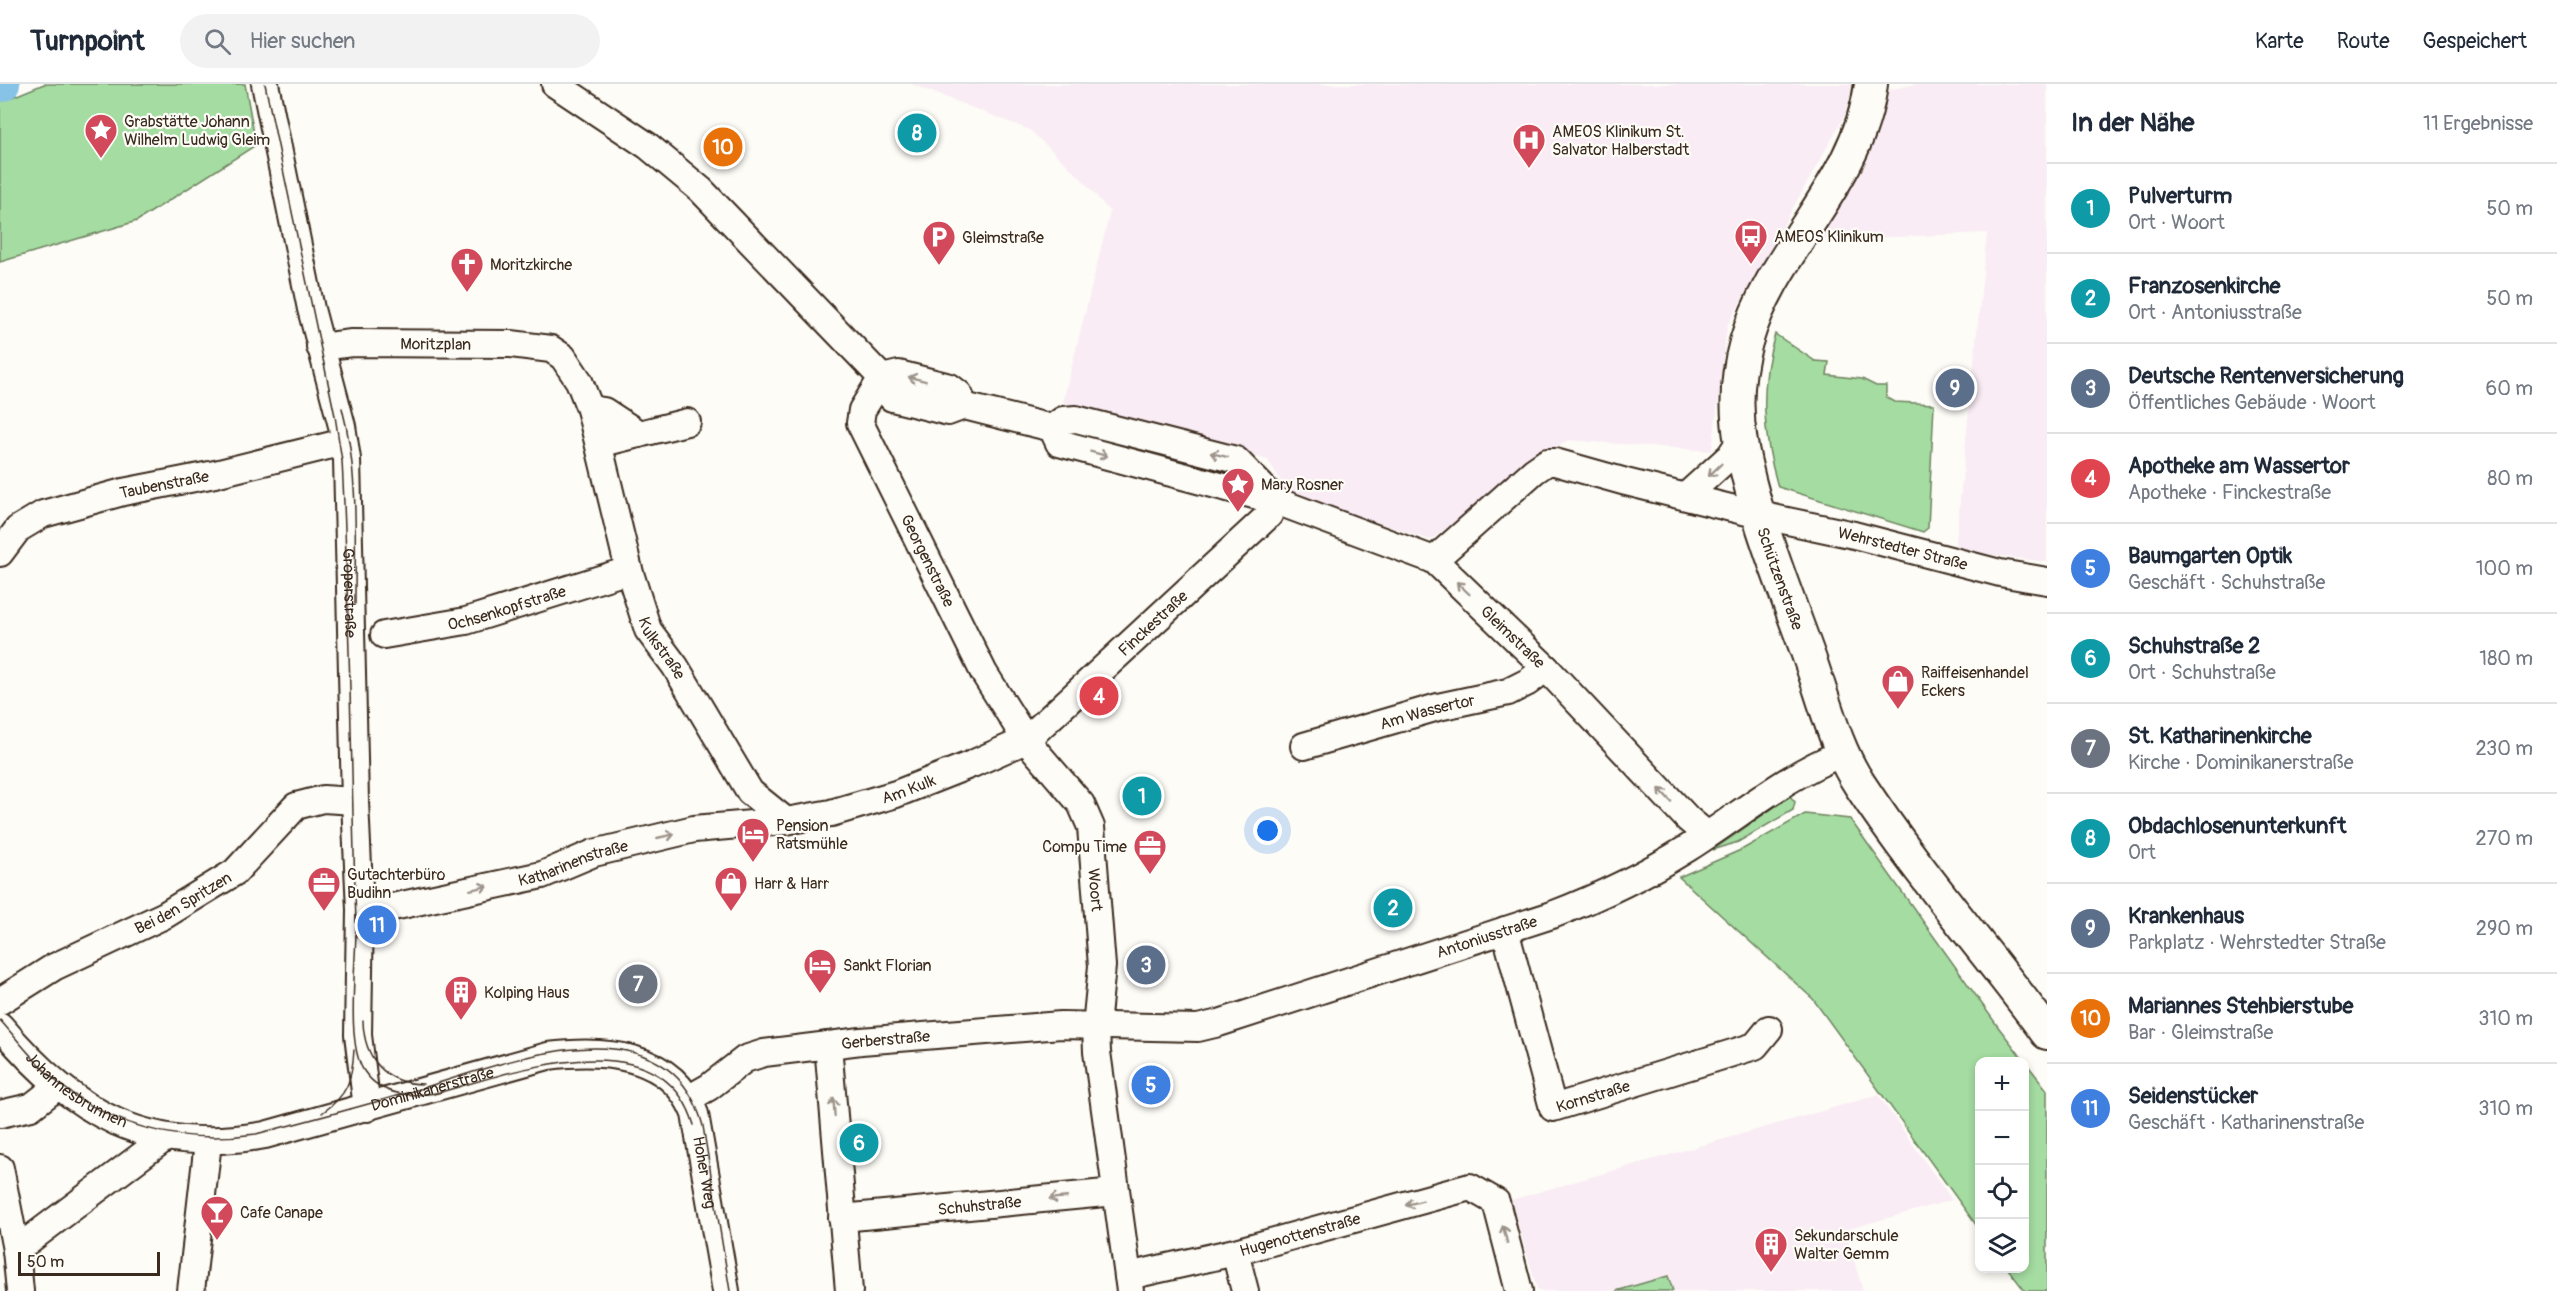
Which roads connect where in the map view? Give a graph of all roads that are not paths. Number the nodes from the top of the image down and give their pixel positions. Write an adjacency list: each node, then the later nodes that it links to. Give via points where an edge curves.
1 (265, 84): 4 (street, Gröperstraße)
2 (555, 84): 6 (street, via 648,146 701,190)
3 (1871, 84): 10 (main road, Schützenstraße, via 1859,137 1785,260 1752,326 1738,388)
4 (320, 347): 5 (street, Moritzplan, via 352,343 511,344); 11 (street, Gröperstraße)
5 (551, 349): 7 (street, Kulkstraße, via 563,357 579,381)
6 (882, 378): 14 (street, Gleimstraße, via 899,374 950,387 959,394 964,406 1052,428 1059,443); 22 (street, Georgenstraße, via 862,410 860,423 984,673)
7 (590, 409): 9 (street, via 604,411); 12 (street, Kulkstraße)
8 (687, 422): 9 (street)
9 (639, 434): 12 (street)
10 (1740, 441): 13 (street, one-way to 13, via 1730,456); 15 (main road, Schützenstraße)
11 (344, 442): 16 (street, Taubenstraße, via 43,514 18,529); 25 (street, Gröperstraße, via 349,480)
12 (599, 444): 18 (street, Kulkstraße)
13 (1686, 496): 15 (street, Wehrstedter Straße); 17 (street, Wehrstedter Straße, via 1547,462)
14 (1276, 501): 17 (street, Gleimstraße); 22 (street, Finckestraße, via 1269,514)
15 (1759, 515): 19 (street, Wehrstedter Straße); 24 (main road, Schützenstraße)
16 (0, 553)
17 (1434, 560): 21 (street, Gleimstraße, one-way to 17)
18 (629, 570): 20 (street, Ochsenkopfstraße, via 466,621); 26 (street, Kulkstraße, via 648,630 675,666 738,774 750,792)
19 (2047, 581)
20 (384, 635)
21 (1546, 668): 23 (street, Am Wassertor, via 1508,692 1438,707); 27 (street, Gleimstraße, one-way to 21)
22 (1026, 740): 26 (street, Am Kulk, via 896,794); 32 (street, Woort, via 1081,804 1091,827 1102,966)
23 (1304, 746)
24 (1843, 753): 27 (street, Antoniusstraße, via 1797,774); 34 (main road, Schützenstraße, via 1859,784)
25 (355, 801): 28 (street, Gröperstraße); 30 (street, Bei den Spritzen, via 323,799 296,806 235,872 165,915 54,968)
26 (786, 821): 28 (street, Katharinenstraße, one-way to 26, via 388,909 542,874 594,853 694,829)
27 (1707, 836): 29 (street, Antoniusstraße, via 1624,884 1563,911)
28 (360, 910): 39 (street, Gröperstraße, via 358,1035)
29 (1505, 930): 32 (street, Antoniusstraße, via 1198,1028); 33 (street, Kornstraße, via 1553,1108 1755,1046)
30 (0, 1001)
31 (0, 1026): 37 (street, Johannesbrunnen)
32 (1096, 1027): 35 (street, Gerberstraße, via 1044,1026); 44 (street)
33 (1768, 1029)
34 (2047, 1034)
35 (828, 1045): 38 (street, Gerberstraße, via 748,1057); 45 (street, one-way to 35)
36 (656, 1067): 38 (street, Hoher Weg, via 677,1083); 39 (street, Dominikanerstraße, via 606,1054 548,1056)
37 (58, 1086): 40 (street, via 30,1107); 41 (street, Johannesbrunnen, via 106,1116)
38 (688, 1099): 51 (street, Hoher Weg, via 698,1125)
39 (367, 1108): 42 (street, Dominikanerstraße, via 265,1136)
40 (0, 1114)
41 (165, 1138): 42 (street, Johannesbrunnen); 46 (street)
42 (208, 1142): 50 (street)
43 (0, 1167): 46 (street)
44 (1116, 1192): 45 (street, Schuhstraße, one-way to 45); 48 (street)
45 (842, 1218): 52 (street)
46 (16, 1250): 49 (street)
47 (1234, 1252): 48 (street, Hugenottenstraße); 53 (street); 54 (street, Hugenottenstraße, one-way to 47, via 1496,1202 1470,1187)
48 (1129, 1283)
49 (20, 1291)
50 (191, 1291)
51 (726, 1291)
52 (849, 1291)
53 (1245, 1291)
54 (1519, 1291)

